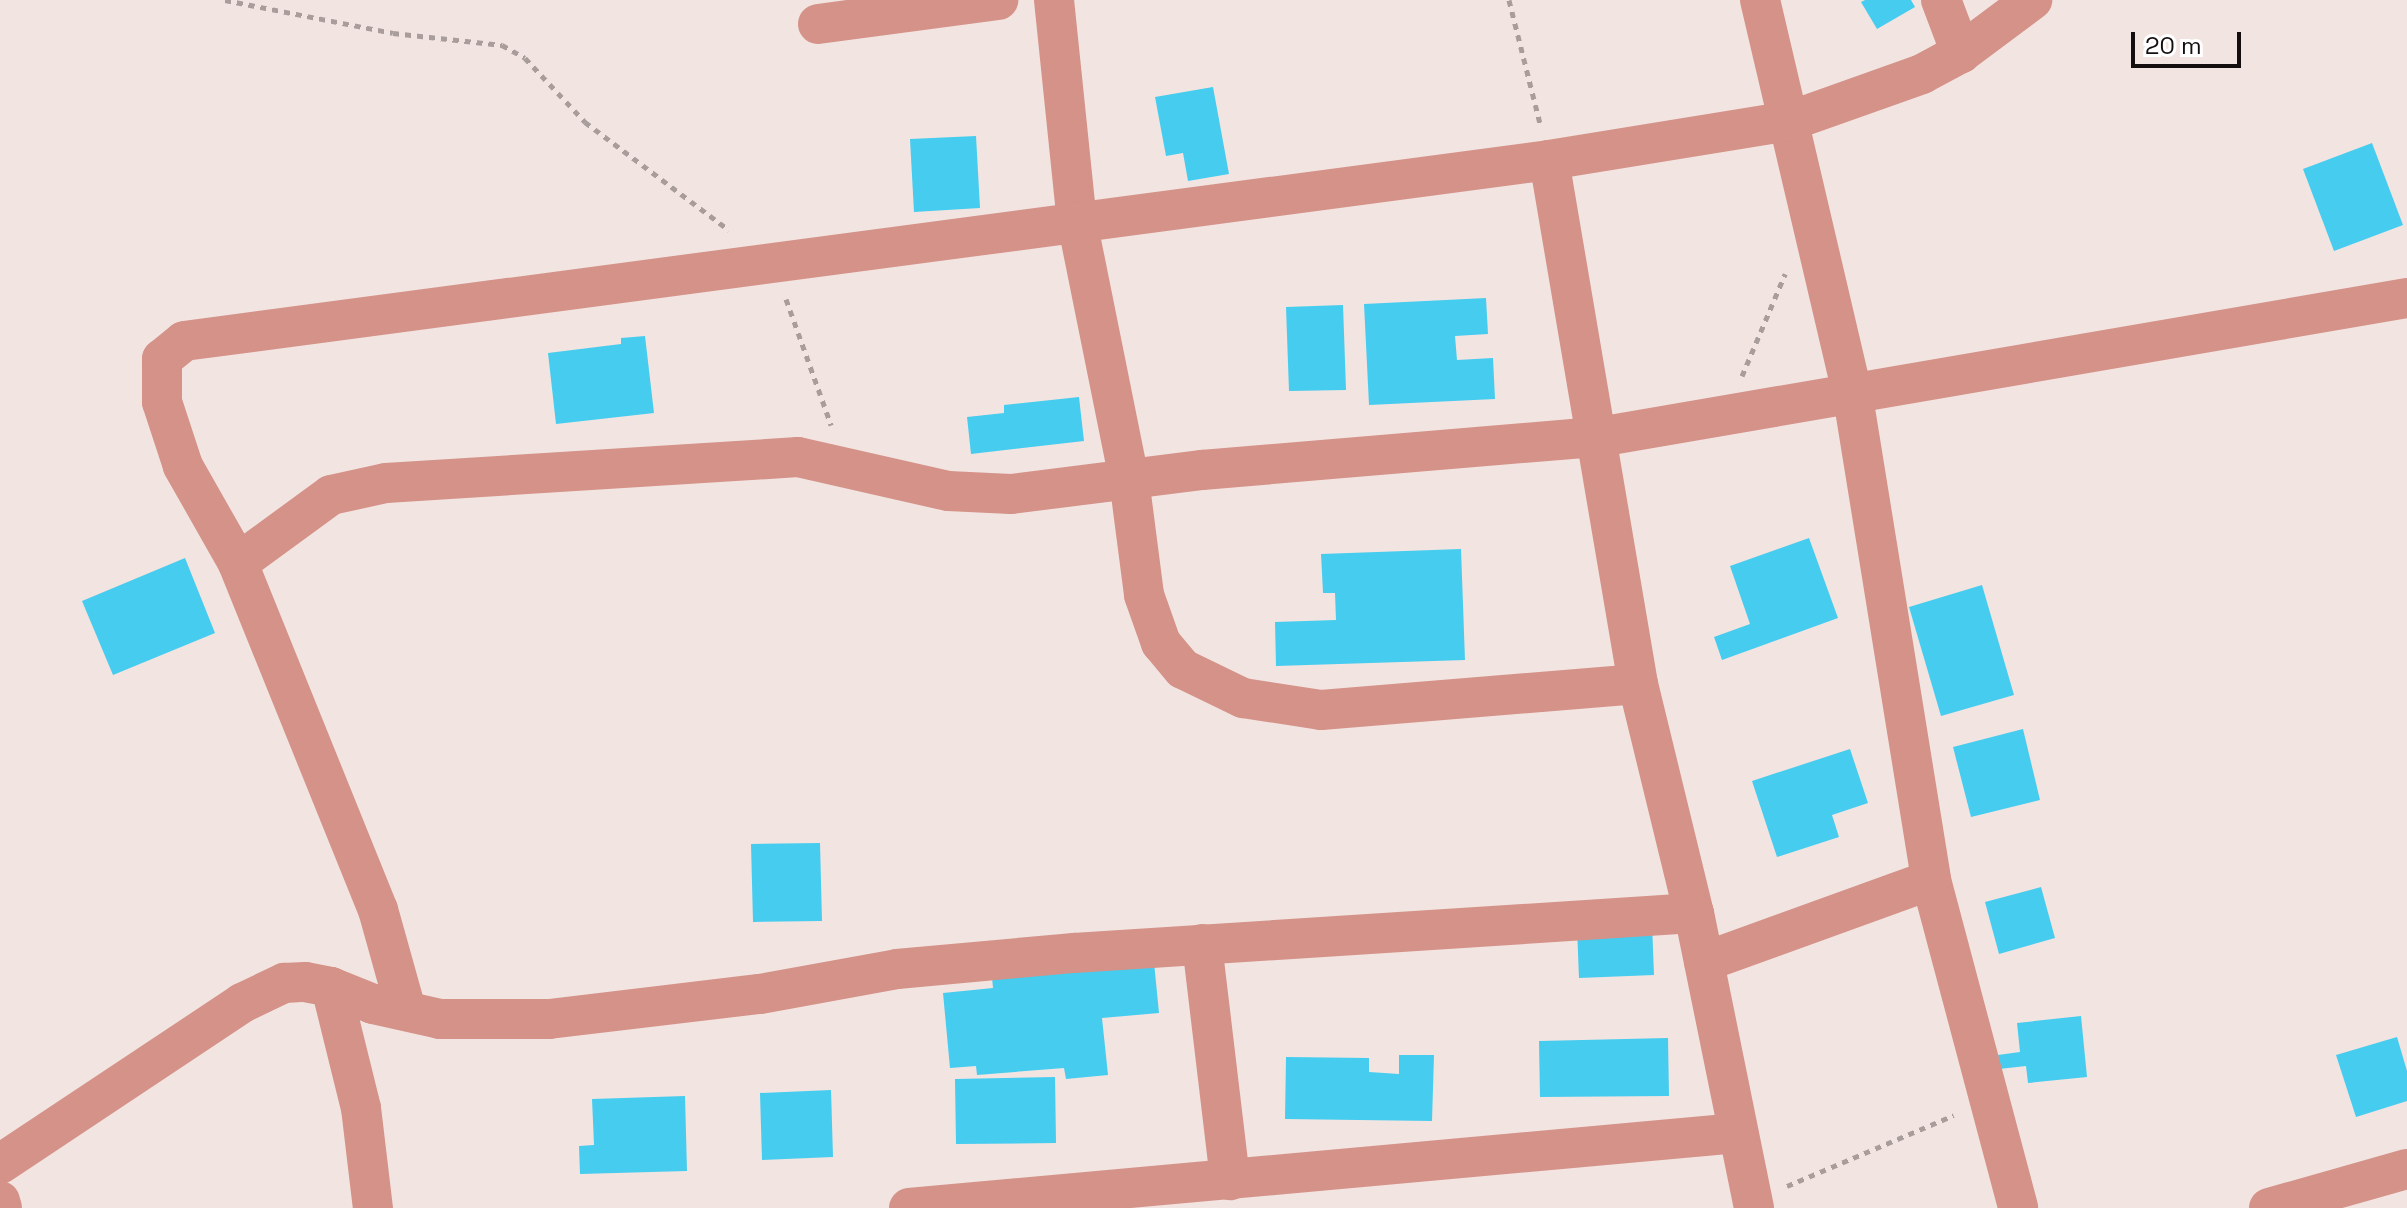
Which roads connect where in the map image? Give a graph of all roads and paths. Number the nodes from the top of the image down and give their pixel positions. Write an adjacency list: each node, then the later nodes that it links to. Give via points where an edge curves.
1 (225, 0): 13 (path, via 393,33 502,45 525,58 585,122)
2 (998, 0): 8 (street)
3 (1054, 0): 12 (street)
4 (1509, 0): 11 (path)
5 (1760, 0): 10 (street)
6 (1941, 0): 9 (street)
7 (2032, 0): 9 (street)
8 (818, 24)
9 (1961, 53): 10 (street, via 1922,74)
10 (1790, 121): 11 (street); 16 (street)
11 (1549, 160): 12 (street); 18 (street)
12 (1077, 221): 13 (street); 20 (street)
13 (773, 263): 19 (path); 21 (street, via 177,344 162,359 162,402 183,466)
14 (1786, 272): 17 (path)
15 (2407, 298): 16 (street)
16 (1853, 397): 17 (street); 23 (street)
17 (1724, 417): 18 (street)
18 (1599, 437): 20 (street); 22 (street)
19 (846, 468): 20 (street, via 948,491 1011,494); 21 (street, via 798,457 658,462 354,487 308,510)
20 (1129, 479): 22 (street, via 1144,595 1161,643 1183,669 1243,698 1321,710)
21 (238, 563): 28 (street, via 378,910)
22 (1638, 684): 24 (street)
23 (1931, 880): 26 (street); 29 (street)
24 (1694, 913): 25 (street); 26 (street)
25 (1202, 944): 28 (street, via 897,969 760,994 549,1019 440,1019); 33 (street)
26 (1704, 962): 30 (street)
27 (331, 987): 28 (street); 31 (street, via 284,983 255,996); 38 (street, via 361,1108)
28 (406, 1010)
29 (1989, 1100): 36 (path); 40 (street)
30 (1738, 1133): 33 (street); 36 (street)
31 (0, 1164)
32 (2407, 1169): 41 (street)
33 (1230, 1180): 34 (street)
34 (1155, 1198): 39 (street)
35 (0, 1201): 37 (street)
36 (1753, 1204)
37 (2, 1208)
38 (373, 1208)
39 (909, 1208)
40 (2018, 1208)
41 (2269, 1208)

